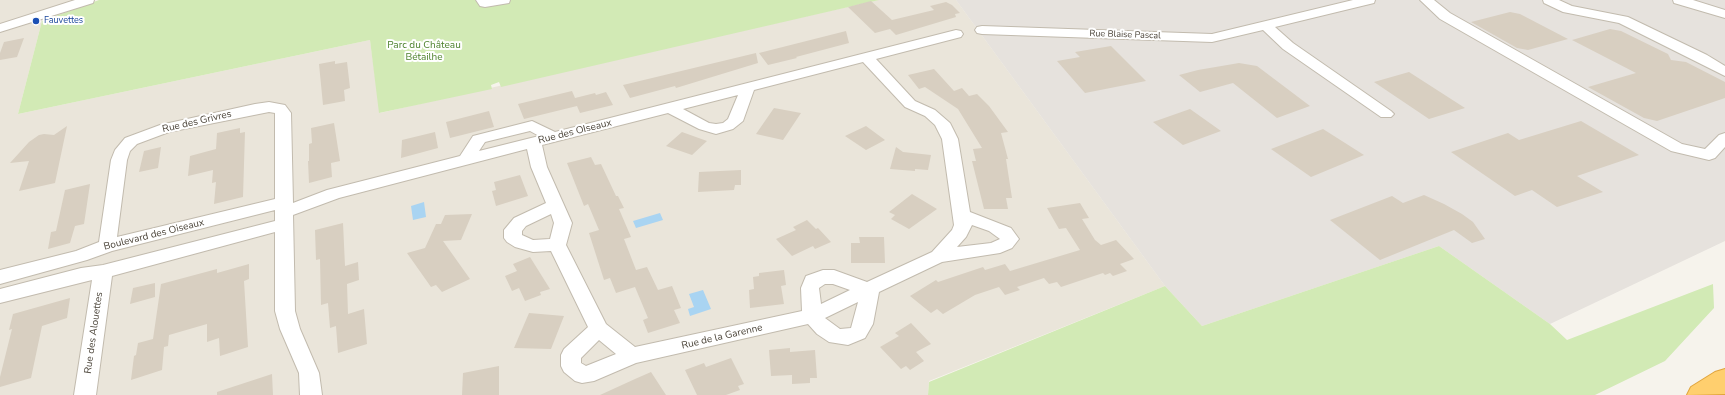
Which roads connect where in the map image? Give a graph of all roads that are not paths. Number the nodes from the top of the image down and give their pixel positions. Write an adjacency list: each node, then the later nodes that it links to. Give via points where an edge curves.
1 (88, 0): 12 (street)
2 (482, 0): 3 (street, via 485,3)
3 (504, 0)
4 (1369, 0): 11 (street, Rue Blaise Pascal)
5 (1426, 0): 21 (street, via 1445,16 1676,148 1709,156)
6 (1549, 0): 16 (street, via 1568,9 1623,20 1702,58)
7 (1679, 0): 10 (street)
8 (1700, 0): 9 (street)
9 (1725, 7)
10 (1725, 14)
11 (1266, 25): 13 (street, Rue Blaise Pascal, via 1212,38); 19 (street, via 1288,46)
12 (0, 28)
13 (982, 30)
14 (956, 34): 15 (street, Rue des OIseaux)
15 (867, 58): 17 (street, Rue des OIseaux); 26 (street, Rue de la Garenne, via 910,104 942,122 950,138)
16 (1725, 72)
17 (748, 88): 18 (street, Rue des OIseaux); 18 (street, via 735,120 728,126 716,129 704,126)
18 (671, 108): 20 (street, Rue des OIseaux)
19 (1386, 114)
20 (552, 137): 22 (street, Rue des OIseaux); 23 (street, via 532,126 480,139)
21 (1725, 138)
22 (534, 142): 23 (street, Rue des OIseaux); 24 (street, via 539,168)
23 (466, 160): 25 (street, Rue des OIseaux, via 333,194)
24 (555, 205): 27 (street, via 563,223); 27 (street, via 520,222 513,230 513,238 533,246)
25 (285, 212): 28 (street, Boulevard des Oiseaux); 28 (street, Rue des Grivres, via 283,113 280,108 255,109 165,128 130,141 119,160); 30 (street, Boulevard des Oiseaux); 39 (street, via 285,311 309,373)
26 (962, 216): 29 (street, Rue de la Garenne, via 963,225 960,233); 29 (street, Rue de la Garenne, via 996,227 1005,232 1010,239 1006,244 994,249)
27 (557, 245): 35 (street)
28 (107, 246): 31 (street, Boulevard des Oiseaux, via 81,256)
29 (938, 256): 32 (street, Rue de la Garenne)
30 (103, 272): 33 (street, Boulevard des Oiseaux, via 81,275); 38 (street, Rue des Alouettes)
31 (0, 277)
32 (870, 290): 34 (street, Rue de la Garenne); 34 (street, via 834,277 823,277 813,281 810,288); 34 (street, via 864,324 858,333 848,337 836,337)
33 (0, 296)
34 (812, 316): 36 (street, Rue de la Garenne)
35 (599, 329): 36 (street); 36 (street, Rue de la Garenne, via 571,355 571,366 582,375 594,373)
36 (632, 356)
37 (1725, 380): 40 (highway)
38 (85, 395)
39 (311, 395)
40 (1701, 395)

